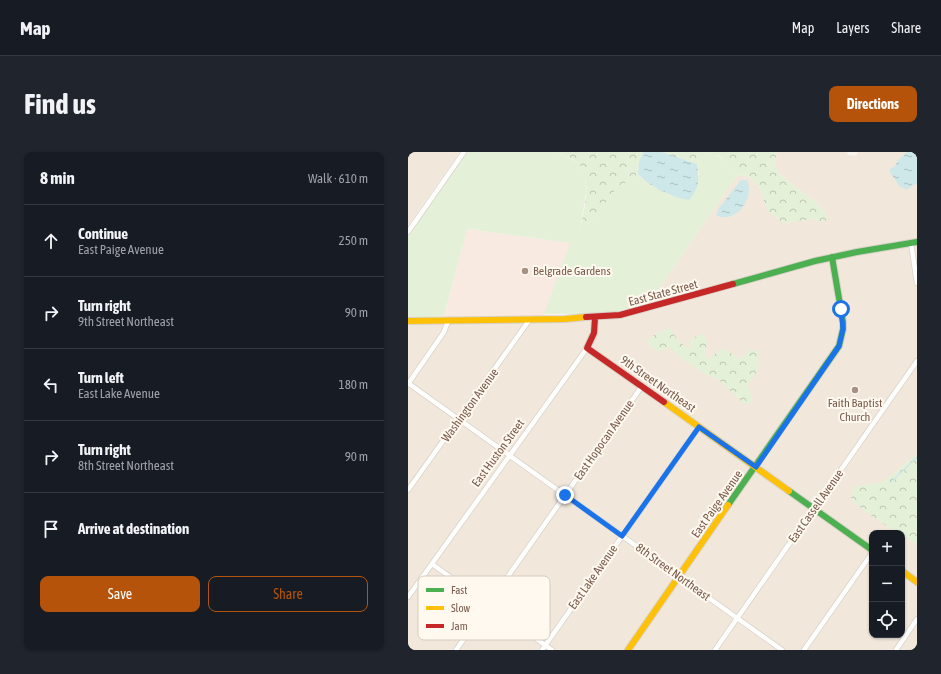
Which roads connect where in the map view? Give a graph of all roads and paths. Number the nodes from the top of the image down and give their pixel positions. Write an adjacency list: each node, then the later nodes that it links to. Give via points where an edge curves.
1 (464, 152): 2 (street)
2 (408, 232)
3 (914, 242): 4 (street, East State Street); 5 (street)
4 (832, 257): 6 (street, East State Street, via 644,310); 17 (street, East Paige Avenue, via 843,322 841,343)
5 (917, 283)
6 (595, 318): 7 (street, East State Street); 10 (street, East Huston Street, via 596,330)
7 (530, 319): 9 (street, East State Street); 14 (street, Washington Avenue)
8 (408, 321): 9 (street, East State Street)
9 (448, 321): 12 (street, via 444,332)
10 (587, 348): 13 (street, 9th Street Northeast); 16 (street, East Huston Street)
11 (917, 361): 20 (street, East Cassell Avenue)
12 (408, 383): 14 (street, 8th Street Northeast)
13 (642, 386): 15 (street, 9th Street Northeast); 19 (street, East Hopocan Avenue)
14 (459, 420): 16 (street, 8th Street Northeast); 18 (street, Washington Avenue)
15 (699, 427): 17 (street, 9th Street Northeast); 21 (street, East Lake Avenue)
16 (510, 456): 19 (street, 8th Street Northeast); 24 (street, East Huston Street)
17 (756, 467): 20 (street, 9th Street Northeast); 29 (street, East Paige Avenue)
18 (408, 490)
19 (565, 495): 21 (street, 8th Street Northeast); 28 (street, East Hopocan Avenue)
20 (814, 509): 22 (street, 9th Street Northeast); 33 (street, East Cassell Avenue)
21 (622, 536): 29 (street, 8th Street Northeast); 35 (street, East Lake Avenue)
22 (869, 550)
23 (869, 556): 44 (street)
24 (432, 564): 26 (street, East Huston Street); 27 (street)
25 (905, 573): 30 (street)
26 (423, 576)
27 (449, 576)
28 (508, 576)
29 (679, 577): 33 (street, 8th Street Northeast); 41 (street, East Paige Avenue)
30 (917, 582)
31 (418, 583): 32 (street, East Huston Street)
32 (408, 597)
33 (737, 618): 42 (street, East Cassell Avenue); 43 (street, 8th Street Northeast)
34 (917, 619): 45 (street)
35 (550, 639)
36 (463, 640): 39 (street, East Hopocan Avenue)
37 (534, 640): 38 (street)
38 (544, 648): 40 (street)
39 (456, 650)
40 (552, 650)
41 (628, 650)
42 (715, 650)
43 (782, 650)
44 (804, 650)
45 (896, 650)

